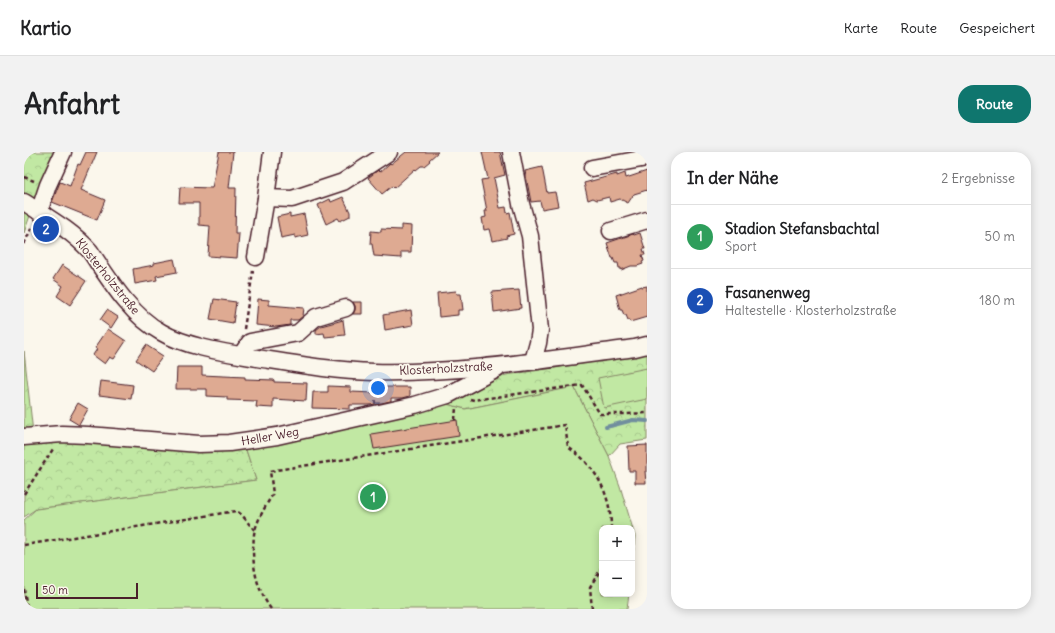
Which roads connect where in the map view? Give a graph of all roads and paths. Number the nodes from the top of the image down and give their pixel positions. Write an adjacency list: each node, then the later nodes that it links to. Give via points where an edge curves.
1 (63, 152): 8 (street, via 48,186)
2 (272, 152): 7 (street)
3 (389, 152): 7 (street, via 343,182 292,199)
4 (511, 152): 18 (street, via 530,236 540,330)
5 (647, 158): 6 (street)
6 (592, 168)
7 (266, 198): 12 (street)
8 (30, 206): 11 (path); 17 (street, Klosterholzstraße, via 84,244 127,303 143,320 160,332 179,340)
9 (647, 220): 10 (street)
10 (611, 231)
11 (24, 244)
12 (256, 257)
13 (253, 274): 15 (path)
14 (346, 308): 17 (street, via 316,317 298,333 250,342)
15 (243, 332)
16 (647, 345): 18 (street, Klosterholzstraße)
17 (241, 355): 19 (street, Klosterholzstraße, via 314,367 373,372)
18 (533, 361): 19 (street, Klosterholzstraße)
19 (504, 365): 20 (street, Heller Weg)
20 (448, 395): 21 (path, via 474,400 582,385 600,414); 22 (street, Heller Weg, via 277,436 229,443 198,444)
21 (647, 413)
22 (62, 434): 23 (street, Heller Weg); 24 (path)
23 (24, 437)
24 (24, 494)
25 (611, 525): 26 (path, via 610,507 603,486 590,467 568,447 565,425 270,470 273,494)
26 (255, 530): 27 (path, via 236,511); 31 (path, via 253,561 257,580 261,593)
27 (24, 545)
28 (599, 572): 32 (path, via 590,587)
29 (24, 589): 30 (path)
30 (27, 609)
31 (272, 609)
32 (592, 609)

